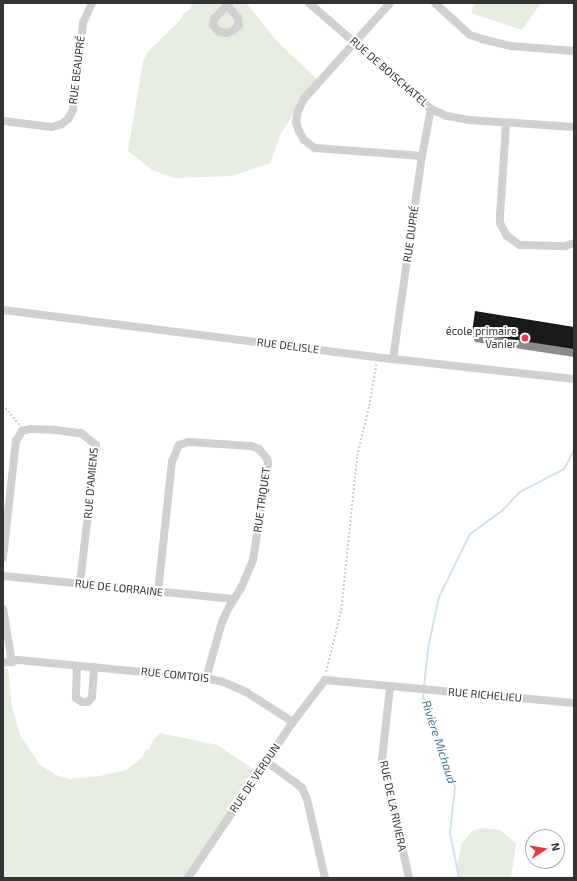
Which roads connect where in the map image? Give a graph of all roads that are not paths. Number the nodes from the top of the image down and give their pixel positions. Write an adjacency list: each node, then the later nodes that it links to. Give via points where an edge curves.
1 (92, 3): 8 (street, RUE BEAUPRÉ, via 83,23 73,110 68,119 52,127)
2 (309, 3): 5 (street, RUE DE BOISCHATEL)
3 (390, 3): 5 (street)
4 (435, 3): 6 (street, via 470,35 511,46)
5 (354, 43): 7 (street, RUE DE BOISCHATEL); 11 (street, via 304,99 296,122 304,140 315,148)
6 (574, 51)
7 (431, 109): 9 (street, RUE DE BOISCHATEL, via 447,116); 11 (street, RUE DUPRÉ)
8 (3, 120)
9 (506, 123): 10 (street, RUE DE BOISCHATEL); 12 (street, via 500,223 507,236 520,245 565,246)
10 (574, 126)
11 (422, 156): 14 (street, RUE DUPRÉ)
12 (574, 243)
13 (3, 310): 14 (street, RUE DELISLE)
14 (393, 359): 15 (street, RUE DELISLE)
15 (574, 379)
16 (3, 558): 18 (street, RUE D'AMIENS, via 16,441 22,431 55,430 85,434 96,445)
17 (3, 576): 18 (street, RUE DE LORRAINE)
18 (80, 584): 19 (street, RUE DE LORRAINE)
19 (158, 592): 20 (street, RUE DE LORRAINE); 20 (street, RUE TRIQUET, via 172,462 179,445 188,442 252,446 259,449 268,463 253,560)
20 (234, 599): 26 (street, RUE TRIQUET, via 222,622)
21 (3, 609): 22 (street)
22 (12, 662): 23 (street, RUE COMTOIS); 24 (street, RUE COMTOIS, via 18,660)
23 (3, 663)
24 (77, 666): 25 (street, RUE COMTOIS); 25 (street, via 76,698 82,702 88,702 92,697)
25 (94, 667): 26 (street, RUE COMTOIS)
26 (206, 678): 30 (street, RUE COMTOIS, via 246,692)
27 (325, 680): 28 (street, RUE RICHELIEU); 30 (street, RUE DE VERDUN)
28 (390, 687): 29 (street, RUE RICHELIEU); 34 (street, RUE DE LA RIVIERA, via 382,759)
29 (574, 703)
30 (293, 722): 31 (street, RUE DE VERDUN)
31 (267, 762): 32 (street, RUE DE VERDUN); 33 (street, via 299,786 307,799)
32 (188, 878)
33 (325, 878)
34 (409, 878)

